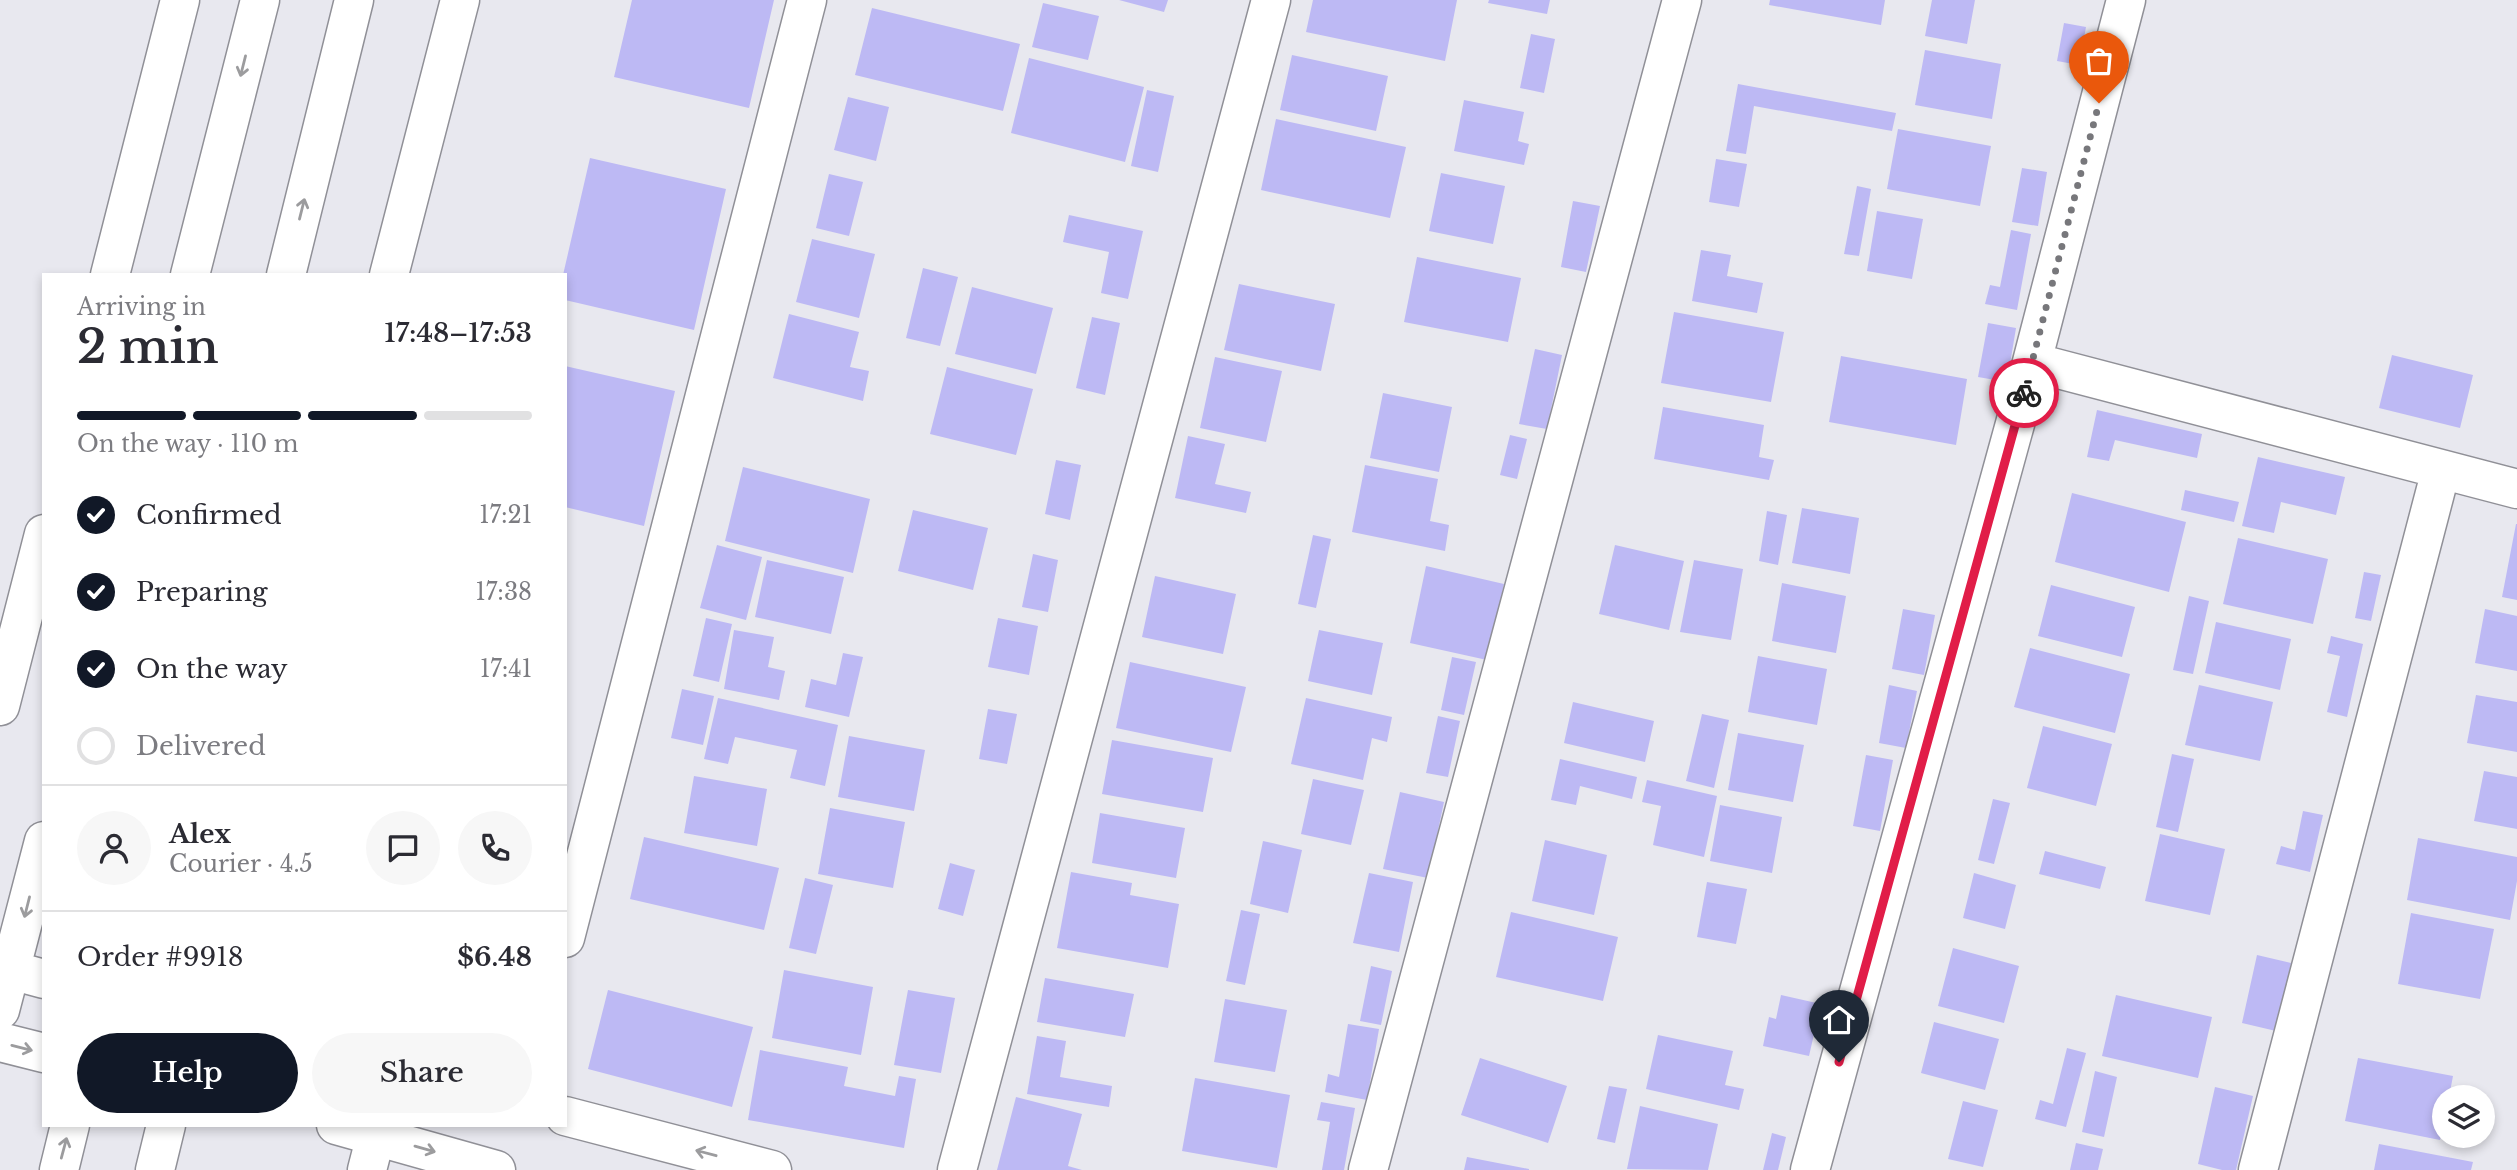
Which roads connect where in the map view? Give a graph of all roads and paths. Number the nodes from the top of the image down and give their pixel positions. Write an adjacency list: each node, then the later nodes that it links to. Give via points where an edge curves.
1 (180, 0): 9 (street)
2 (260, 0): 10 (street, one-way to 10)
3 (354, 0): 11 (street, one-way to 3)
4 (460, 0): 12 (street)
5 (807, 0): 19 (street)
6 (1270, 0): 33 (street)
7 (1682, 0): 34 (street)
8 (2126, 0): 13 (street)
9 (111, 273)
10 (191, 273)
11 (286, 273)
12 (390, 273)
13 (2032, 362): 14 (street); 35 (street)
14 (2441, 470): 15 (street); 36 (street)
15 (2517, 489)
16 (42, 542): 17 (street)
17 (0, 706)
18 (42, 851): 20 (street, one-way to 20)
19 (567, 930)
20 (18, 972): 21 (street)
21 (0, 1010)
22 (0, 1042): 23 (street, one-way to 23)
23 (42, 1053)
24 (567, 1117): 32 (street, one-way to 24)
25 (70, 1127): 29 (street, one-way to 25)
26 (166, 1127): 30 (street)
27 (339, 1127): 28 (street)
28 (372, 1152): 31 (street, one-way to 31)
29 (59, 1170)
30 (155, 1170)
31 (496, 1170)
32 (772, 1170)
33 (957, 1170)
34 (1368, 1170)
35 (1810, 1170)
36 (2258, 1170)

